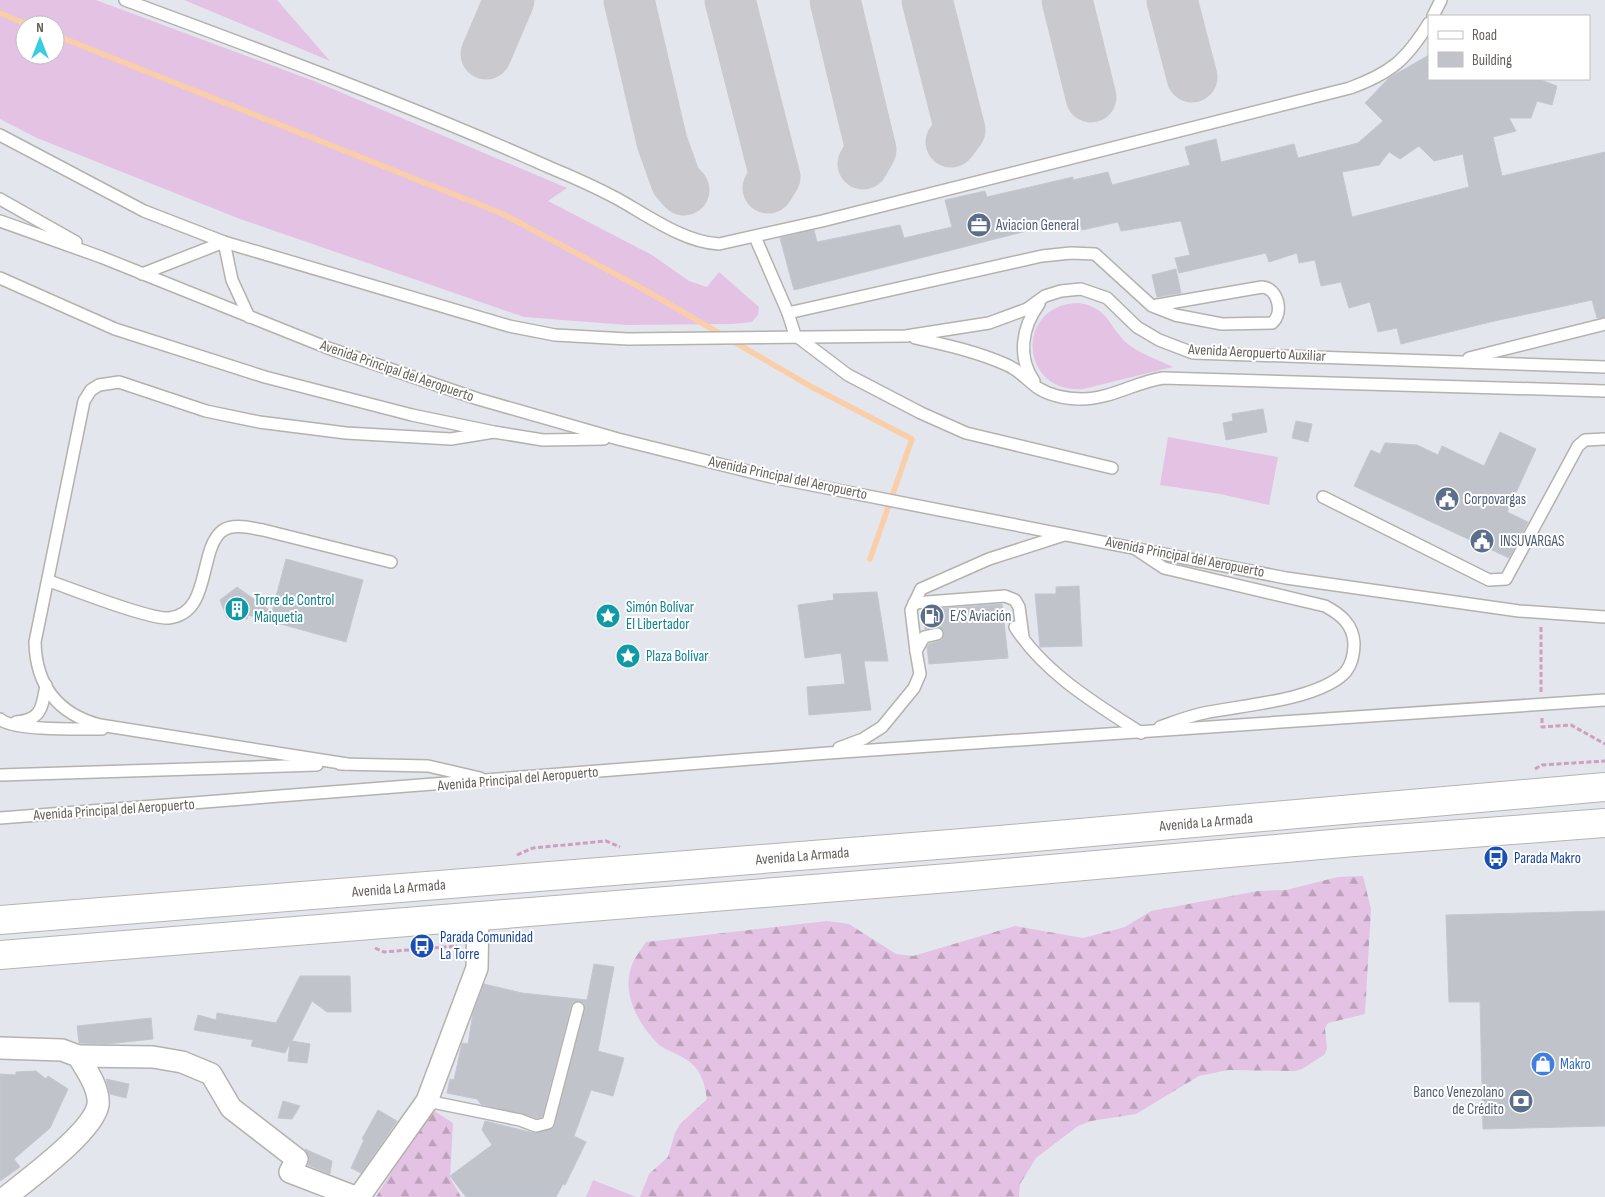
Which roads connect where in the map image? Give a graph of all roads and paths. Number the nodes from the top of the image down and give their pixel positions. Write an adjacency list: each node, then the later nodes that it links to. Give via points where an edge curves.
1 (124, 0): 8 (lane, via 408,108 551,168 698,239 720,244)
2 (1441, 0): 3 (lane)
3 (1434, 15)
4 (1428, 25): 8 (lane, via 1407,56 1375,79 1350,88)
5 (0, 135): 9 (lane, Avenida Aeropuerto Auxiliar, via 144,211)
6 (0, 199): 10 (lane)
7 (0, 221): 10 (lane, Avenida Principal del Aeropuerto)
8 (755, 237): 15 (lane)
9 (224, 242): 11 (lane); 16 (lane, via 232,280); 18 (lane, Avenida Aeropuerto Auxiliar, via 509,326 555,336 653,339)
10 (101, 257): 11 (lane, Avenida Principal del Aeropuerto)
11 (142, 274): 16 (lane, Avenida Principal del Aeropuerto)
12 (0, 278): 24 (lane, via 115,329 186,353 331,395)
13 (1045, 296): 19 (lane, Avenida Aeropuerto Auxiliar, via 1027,309 989,323); 20 (lane, Avenida Aeropuerto Auxiliar, via 1070,289 1092,292 1107,298 1137,327 1159,340 1193,353); 22 (lane, via 1031,317 1023,347 1023,361)
14 (1152, 306): 14 (lane, via 1268,287 1278,308 1272,323 1222,324 1175,315); 15 (lane, via 1095,254 1071,253 1042,256)
15 (788, 314): 18 (lane)
16 (249, 317): 26 (lane, Avenida Principal del Aeropuerto, via 328,348 478,399)
17 (1605, 324): 20 (lane)
18 (795, 336): 19 (lane, Avenida Aeropuerto Auxiliar); 27 (lane, via 848,375 966,433)
19 (906, 336): 22 (lane, Avenida Aeropuerto Auxiliar, via 950,345 1009,366)
20 (1455, 362): 21 (lane, Avenida Aeropuerto Auxiliar)
21 (1605, 368)
22 (1040, 389): 23 (lane, Avenida Aeropuerto Auxiliar, via 1064,398 1084,399 1163,378)
23 (1605, 390)
24 (494, 432): 26 (lane, via 544,440); 32 (lane, via 451,439 288,426 206,411 119,382 99,384 84,401)
25 (1605, 438): 28 (lane, via 1585,440 1578,446 1506,579 1489,580)
26 (618, 439): 29 (lane, Avenida Principal del Aeropuerto, via 771,477)
27 (1112, 468)
28 (1323, 497)
29 (1065, 534): 30 (lane, Avenida Principal del Aeropuerto); 33 (lane, via 989,559 921,590)
30 (1134, 547): 34 (lane, Avenida Principal del Aeropuerto, via 1286,578 1519,611); 43 (lane, via 1164,568 1325,606 1345,619 1354,642 1348,669 1328,684 1286,697 1202,714)
31 (391, 562): 32 (lane, via 242,527 228,528 216,538 194,604 178,616 158,618)
32 (49, 581): 39 (lane, via 35,642 37,662)
33 (914, 603): 37 (lane, via 1005,596 1015,600 1019,607); 38 (lane, via 911,610)
34 (1605, 617)
35 (1015, 627): 37 (lane)
36 (937, 634): 38 (lane, via 924,637)
37 (1024, 641): 43 (lane, via 1094,703)
38 (916, 651): 44 (lane, via 920,674 914,688 882,728)
39 (46, 685): 41 (lane, via 37,716 27,721); 42 (lane, via 58,703 83,720)
40 (1605, 700): 43 (lane, Avenida Principal del Aeropuerto)
41 (1, 721): 42 (lane, via 40,728)
42 (139, 730): 45 (lane)
43 (1142, 733): 44 (lane, Avenida Principal del Aeropuerto)
44 (828, 753): 47 (lane, Avenida Principal del Aeropuerto)
45 (347, 764): 46 (lane); 47 (lane, via 428,766)
46 (0, 775)
47 (492, 781): 49 (lane, Avenida Principal del Aeropuerto)
48 (1605, 787): 52 (main road, Avenida La Armada, via 1000,840)
49 (0, 818)
50 (1605, 823): 51 (main road)
51 (478, 916): 53 (main road); 57 (street, via 477,968)
52 (0, 920)
53 (0, 955)
54 (578, 1008): 57 (lane, via 548,1123 536,1126)
55 (0, 1048): 56 (street, via 62,1050)
56 (78, 1056): 58 (street, via 92,1079 98,1104 92,1121); 59 (street, via 153,1056 182,1062 211,1074 231,1108 298,1159 290,1172)
57 (427, 1102): 60 (street)
58 (6, 1197)
59 (354, 1197)
60 (359, 1197)

